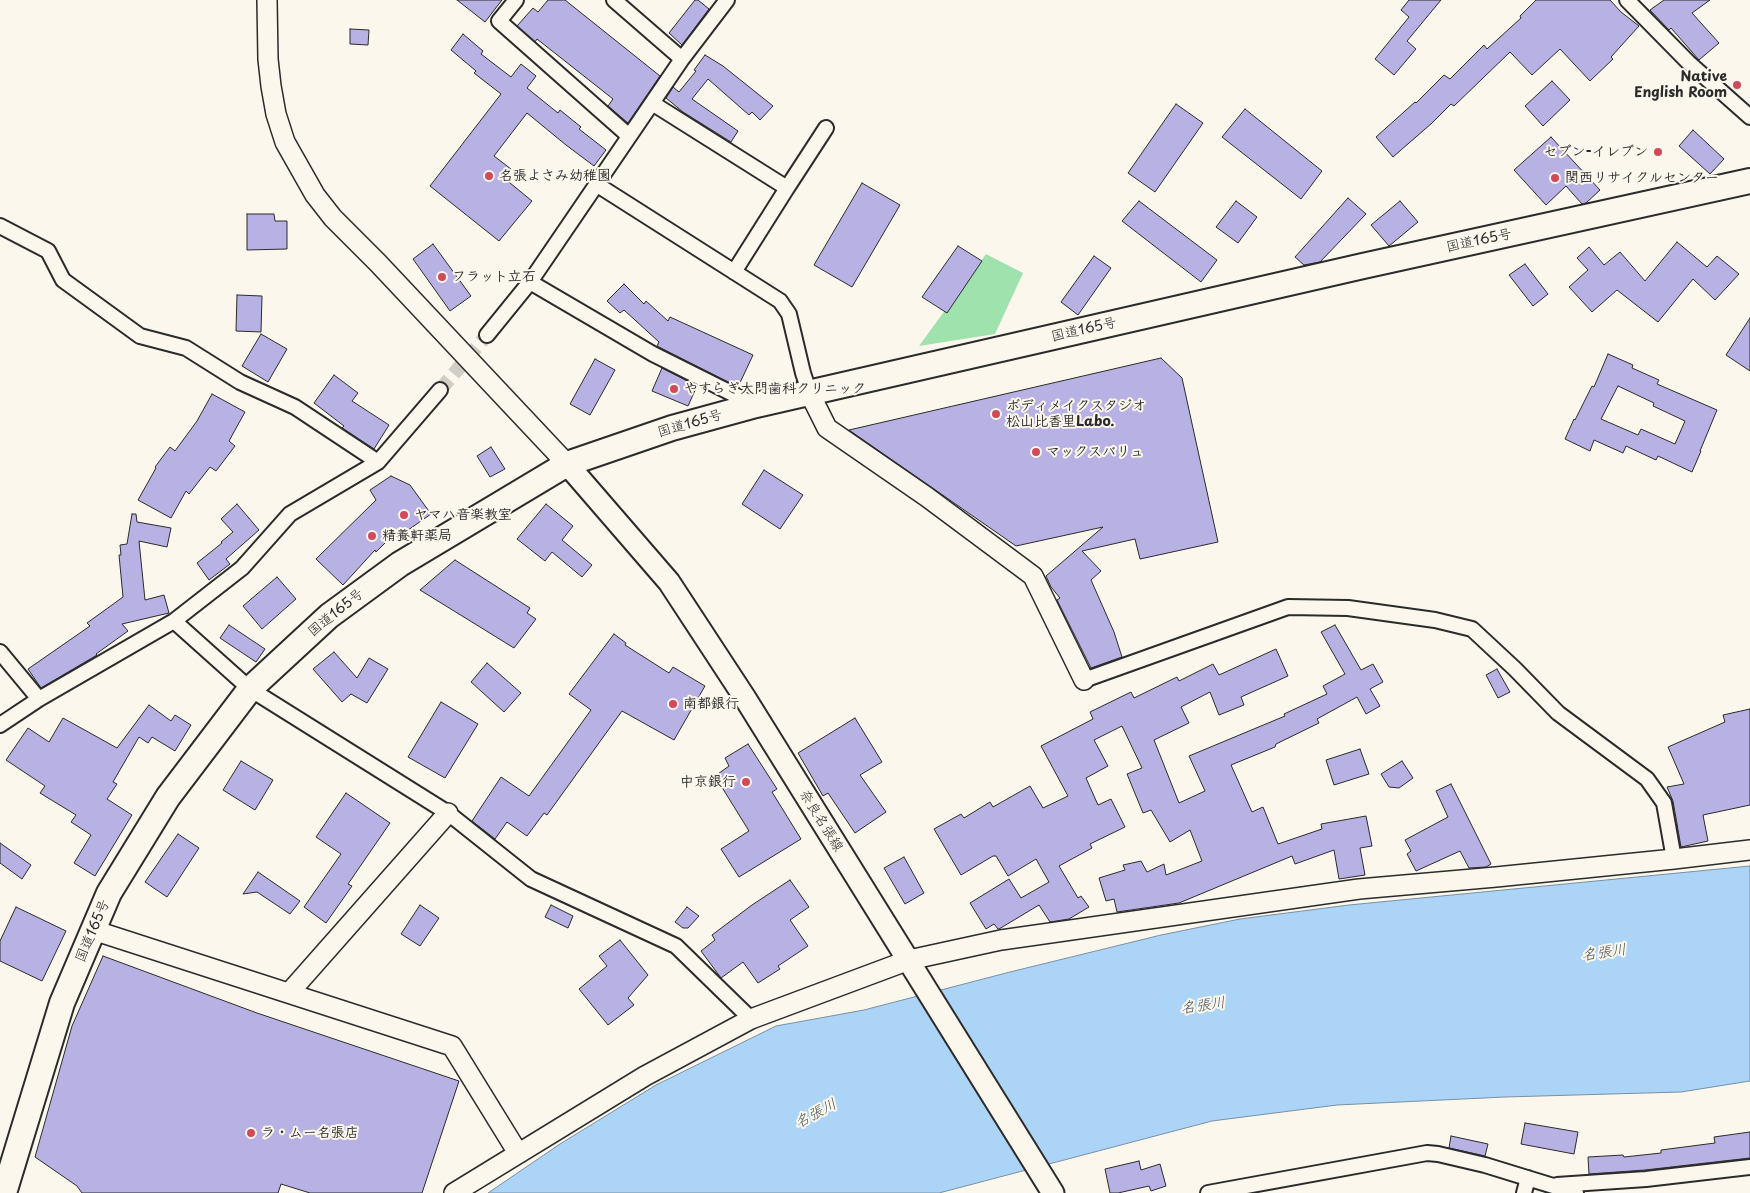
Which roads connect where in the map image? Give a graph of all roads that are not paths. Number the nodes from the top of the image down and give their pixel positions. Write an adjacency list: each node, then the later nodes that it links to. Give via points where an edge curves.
1 (267, 0): 22 (street, via 268,59 276,114 285,142 315,196)
2 (516, 0): 10 (street, via 499,21)
3 (614, 0): 6 (street)
4 (727, 0): 6 (street)
5 (1627, 0): 8 (street, via 1689,63)
6 (682, 59): 7 (street)
7 (652, 103): 10 (street); 13 (street)
8 (1750, 117)
9 (826, 128): 13 (street)
10 (629, 136): 12 (street)
11 (1750, 182): 19 (highway, 国道165号, via 1344,270)
12 (596, 184): 15 (street); 16 (street)
13 (787, 188): 15 (street)
14 (0, 226): 21 (street, via 48,251 63,280 140,336 186,348 240,382 295,407)
15 (734, 272): 19 (street, via 786,307)
16 (530, 282): 17 (street); 20 (street, via 653,354)
17 (487, 335)
18 (440, 390): 21 (street)
19 (810, 394): 20 (highway, 国道165号); 25 (street, via 827,428 1033,576)
20 (756, 405): 22 (highway, 国道165号, via 672,428)
21 (378, 462): 23 (street, via 290,514 242,568)
22 (567, 464): 26 (highway, 国道165号, via 400,564 329,616); 33 (main road, 奈良名張線, via 669,582)
23 (174, 621): 26 (street); 27 (street)
24 (0, 652): 27 (street)
25 (1084, 680): 31 (street, via 1288,607 1348,608 1435,620 1472,630 1558,713 1648,779 1664,803)
26 (250, 689): 29 (street); 32 (highway, 国道165号, via 168,797 109,893)
27 (39, 699): 28 (street)
28 (0, 725)
29 (448, 813): 34 (street); 35 (street, via 531,879 676,946)
30 (1750, 850): 31 (street)
31 (1674, 859): 33 (street, via 1358,889 1001,940)
32 (93, 930): 34 (street); 40 (highway, 国道165号, via 62,1002)
33 (912, 966): 35 (street); 42 (main road, 奈良名張線)
34 (288, 993): 36 (street, via 452,1046)
35 (752, 1019): 36 (street, via 645,1076)
36 (518, 1153): 41 (street)
37 (1750, 1167): 39 (street)
38 (1528, 1178): 39 (street); 43 (street, via 1427,1153); 44 (street)
39 (1551, 1186): 45 (street)
40 (4, 1193)
41 (454, 1193)
42 (1053, 1193)
43 (1208, 1193)
44 (1524, 1193)
45 (1576, 1193)

